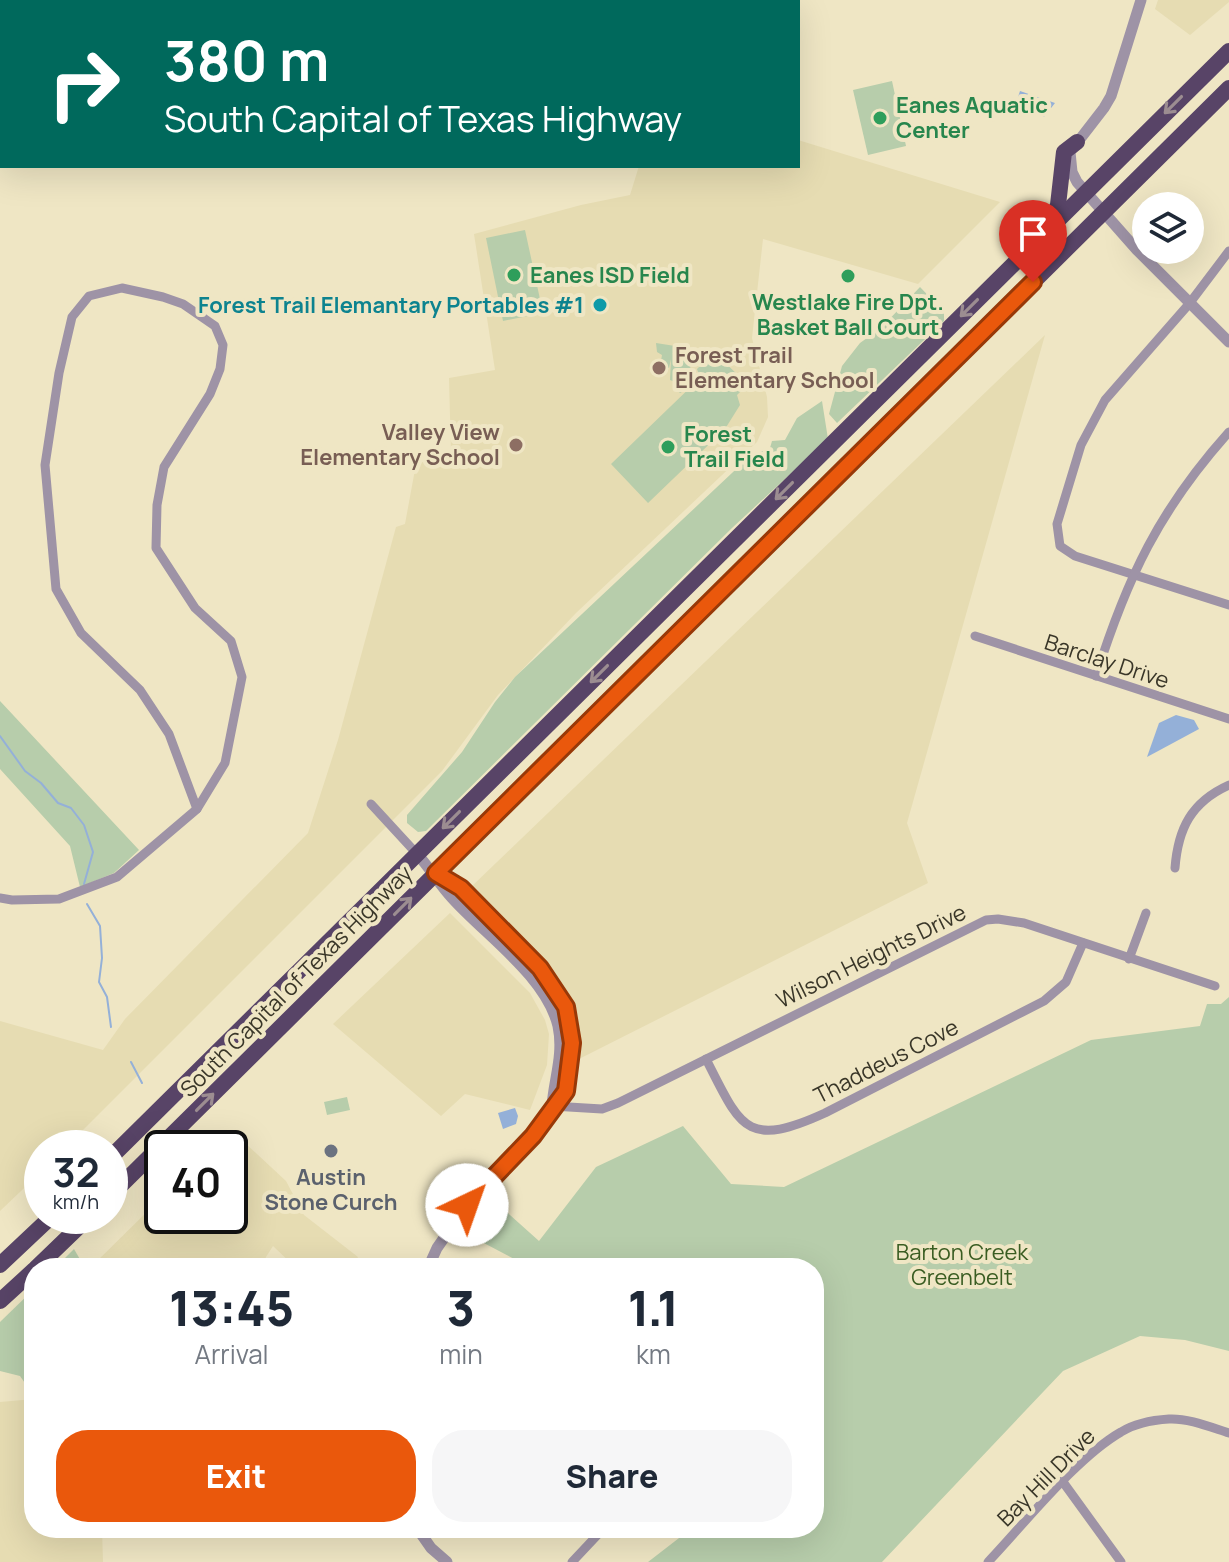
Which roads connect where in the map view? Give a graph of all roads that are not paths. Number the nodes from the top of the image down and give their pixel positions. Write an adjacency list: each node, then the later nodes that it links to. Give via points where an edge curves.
1 (1141, 0): 4 (street, via 1111,96)
2 (1229, 51): 5 (highway, South Capital of Texas Highway, one-way to 5)
3 (1229, 88): 6 (highway, South Capital of Texas Highway)
4 (1077, 142): 5 (street, via 1069,162); 7 (highway, via 1064,152 1058,205)
5 (1085, 192): 6 (street); 7 (highway, South Capital of Texas Highway)
6 (1103, 212): 9 (street); 22 (highway, South Capital of Texas Highway)
7 (1046, 231): 20 (highway, South Capital of Texas Highway, one-way to 20)
8 (1229, 251): 9 (street)
9 (1189, 304): 10 (street); 12 (street, via 1105,400 1081,445 1057,524 1060,546)
10 (1229, 342)
11 (1229, 432): 12 (street, via 1168,509)
12 (1133, 575): 13 (street); 15 (street)
13 (1229, 605)
14 (975, 636): 15 (street, Barclay Drive)
15 (1096, 676): 16 (street, Barclay Drive)
16 (1229, 719)
17 (1229, 785): 21 (street, via 1187,820)
18 (371, 804): 20 (street)
19 (197, 809): 19 (street, via 225,763 242,677 231,641 195,608 156,548 157,505 164,467 210,394 223,345 215,326 183,304 122,288 89,296 72,317 59,373 45,465 56,589 81,633 140,690 169,734); 23 (street, via 117,877 59,899)
20 (417, 854): 22 (street); 30 (highway, South Capital of Texas Highway)
21 (1175, 868)
22 (436, 873): 29 (street, via 461,888 522,948 566,1007 570,1070 566,1091); 31 (highway, South Capital of Texas Highway, one-way to 22)
23 (0, 898)
24 (1146, 913): 26 (street)
25 (1083, 943): 26 (street, Wilson Heights Drive); 28 (street, Wilson Heights Drive, via 1024,923 998,919 975,924); 28 (street, Thaddeus Cove, via 1066,982 1044,1001 788,1129 764,1131 744,1122 728,1104)
26 (1129, 959): 27 (street, Wilson Heights Drive)
27 (1215, 986)
28 (706, 1059): 29 (street, Wilson Heights Drive, via 602,1109)
29 (552, 1106): 35 (street, via 533,1136 467,1205)
30 (128, 1140)
31 (128, 1178)
32 (33, 1234): 36 (highway)
33 (71, 1234): 34 (highway)
34 (46, 1258)
35 (432, 1258)
36 (0, 1265)
37 (24, 1279): 38 (highway)
38 (0, 1301)
39 (1229, 1433): 40 (street, Bay Hill Drive, via 1172,1419 1151,1421 1124,1429 1102,1444)
40 (1063, 1482): 45 (street, Bay Hill Drive); 46 (street)
41 (424, 1538): 43 (street)
42 (593, 1538): 44 (street)
43 (447, 1562)
44 (572, 1562)
45 (988, 1562)
46 (1121, 1562)

